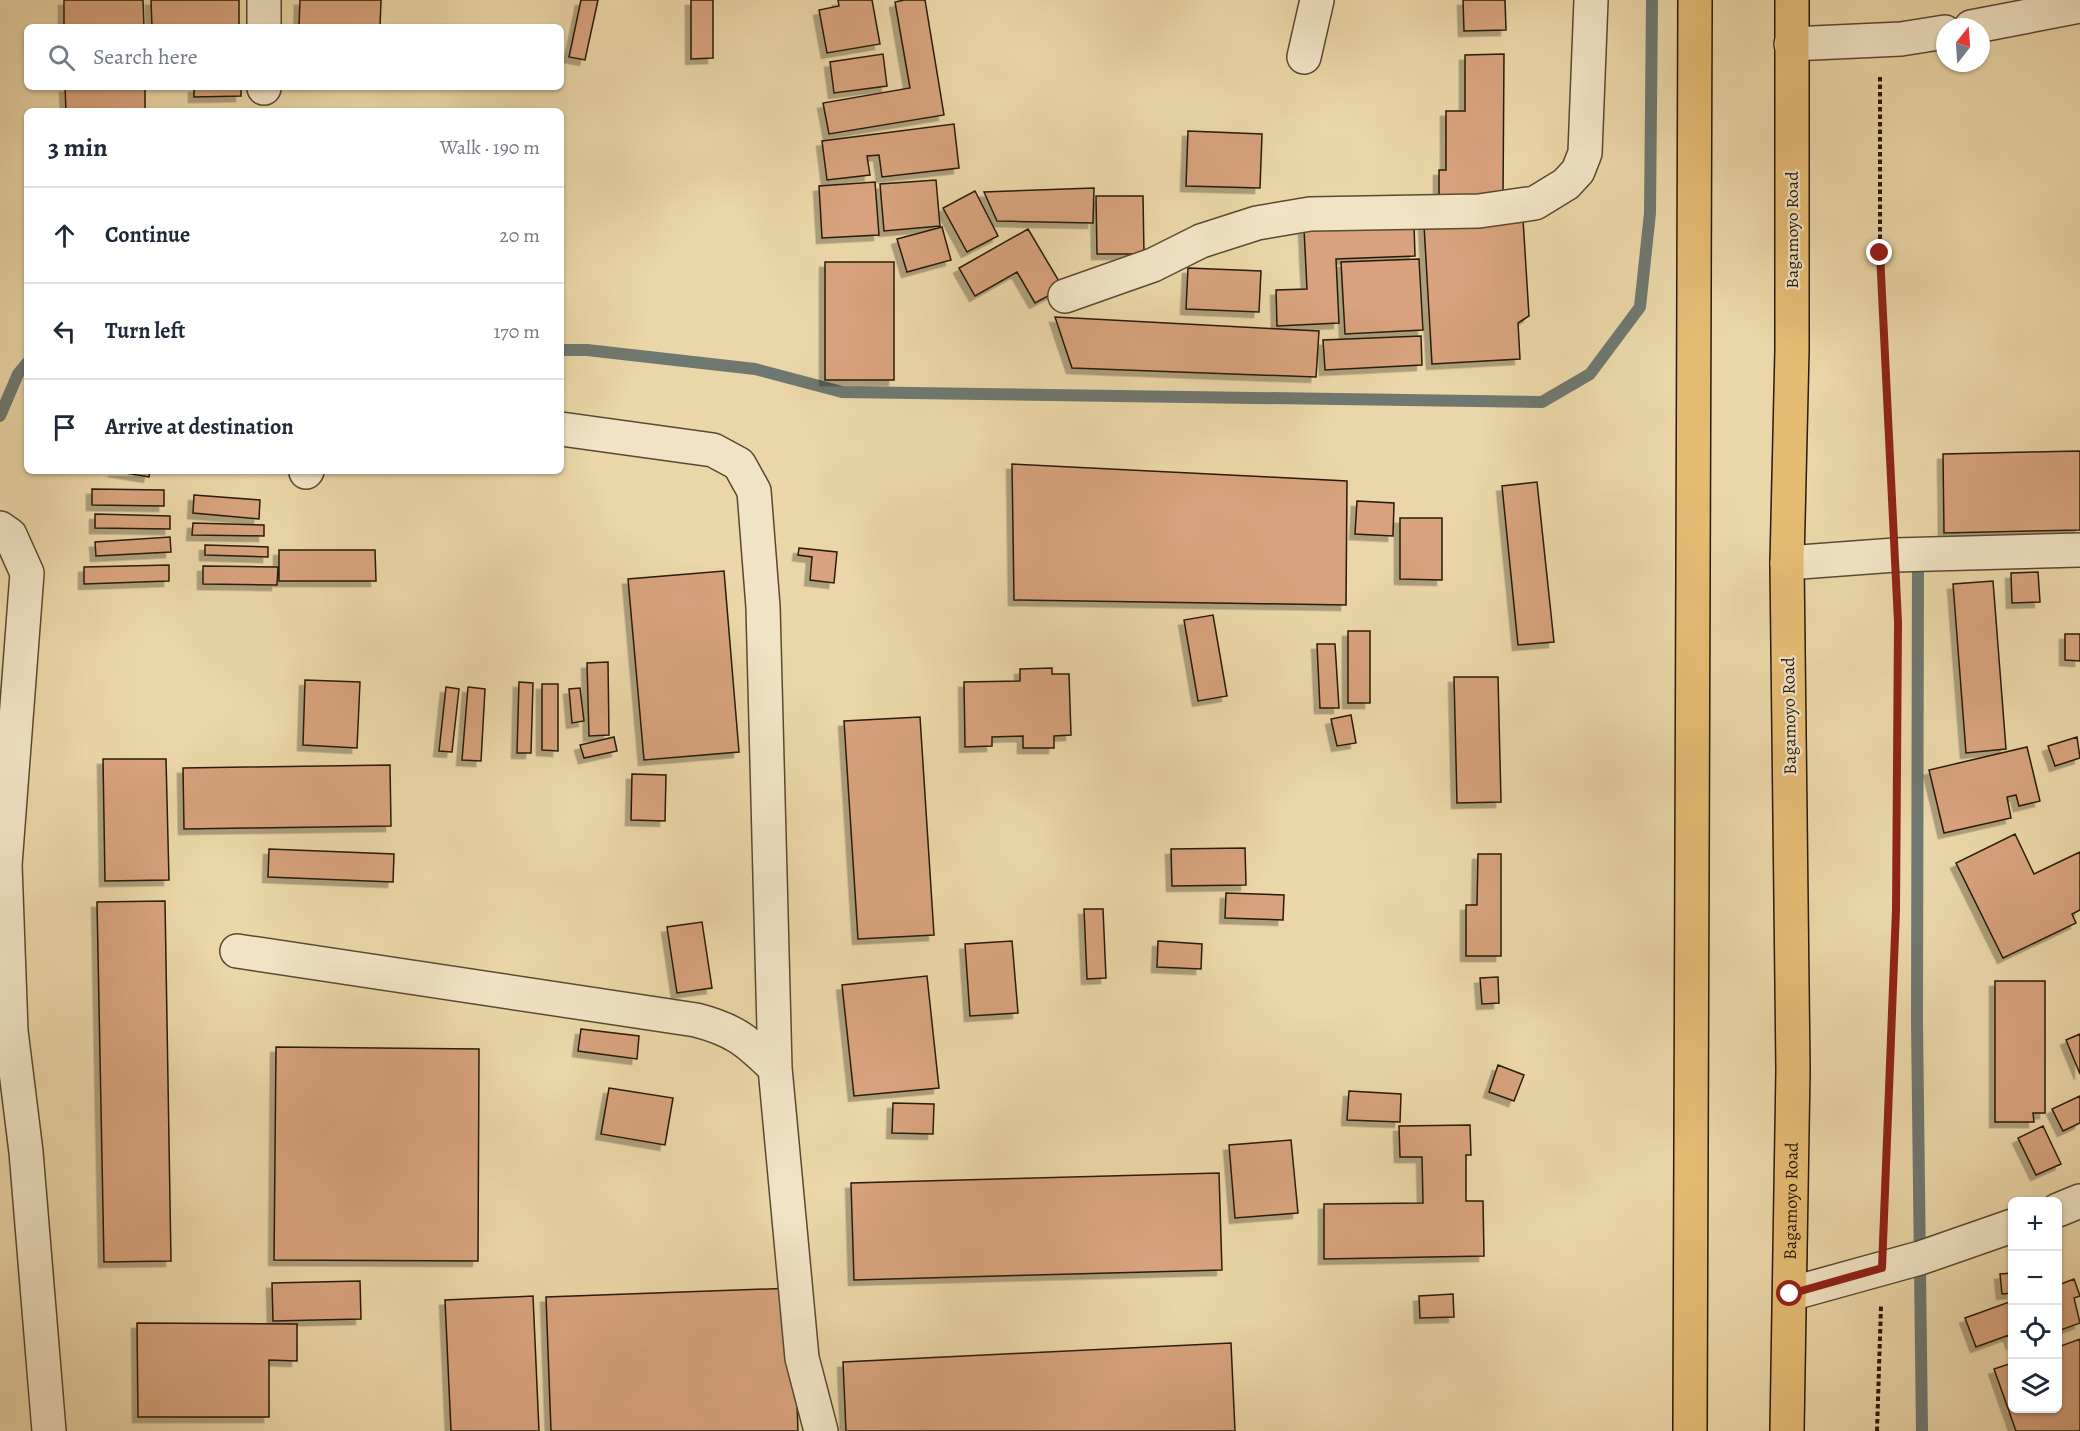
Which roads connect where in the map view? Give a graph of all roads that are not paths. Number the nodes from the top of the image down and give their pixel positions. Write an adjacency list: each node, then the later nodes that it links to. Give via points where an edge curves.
1 (264, 0): 8 (lane)
2 (1317, 0): 11 (lane)
3 (1591, 0): 12 (lane, via 1585,153 1578,171 1566,184 1535,202 1479,211 1310,214 1257,223 1201,241 1153,265)
4 (1695, 0): 25 (highway)
5 (1792, 0): 10 (highway, Bagamoyo Road)
6 (2080, 6): 7 (lane)
7 (1990, 23)
8 (264, 24)
9 (1936, 33): 10 (lane)
10 (1791, 44): 16 (highway, Bagamoyo Road, via 1792,350)
11 (1305, 57)
12 (1065, 296)
13 (564, 429): 18 (lane, via 713,450 739,464 754,490 762,607)
14 (0, 528): 23 (lane, via 10,536 27,573 5,865 11,1031 26,1152)
15 (2080, 550): 16 (lane, via 1895,555)
16 (1787, 563): 22 (highway, Bagamoyo Road, via 1793,1070)
17 (237, 951): 18 (lane, via 696,1020 744,1038)
18 (776, 1068): 24 (lane, via 802,1358)
19 (2080, 1201): 20 (lane)
20 (2062, 1208)
21 (2008, 1228): 22 (lane)
22 (1790, 1294): 26 (highway, Bagamoyo Road)
23 (49, 1431)
24 (821, 1431)
25 (1690, 1431)
26 (1788, 1431)

